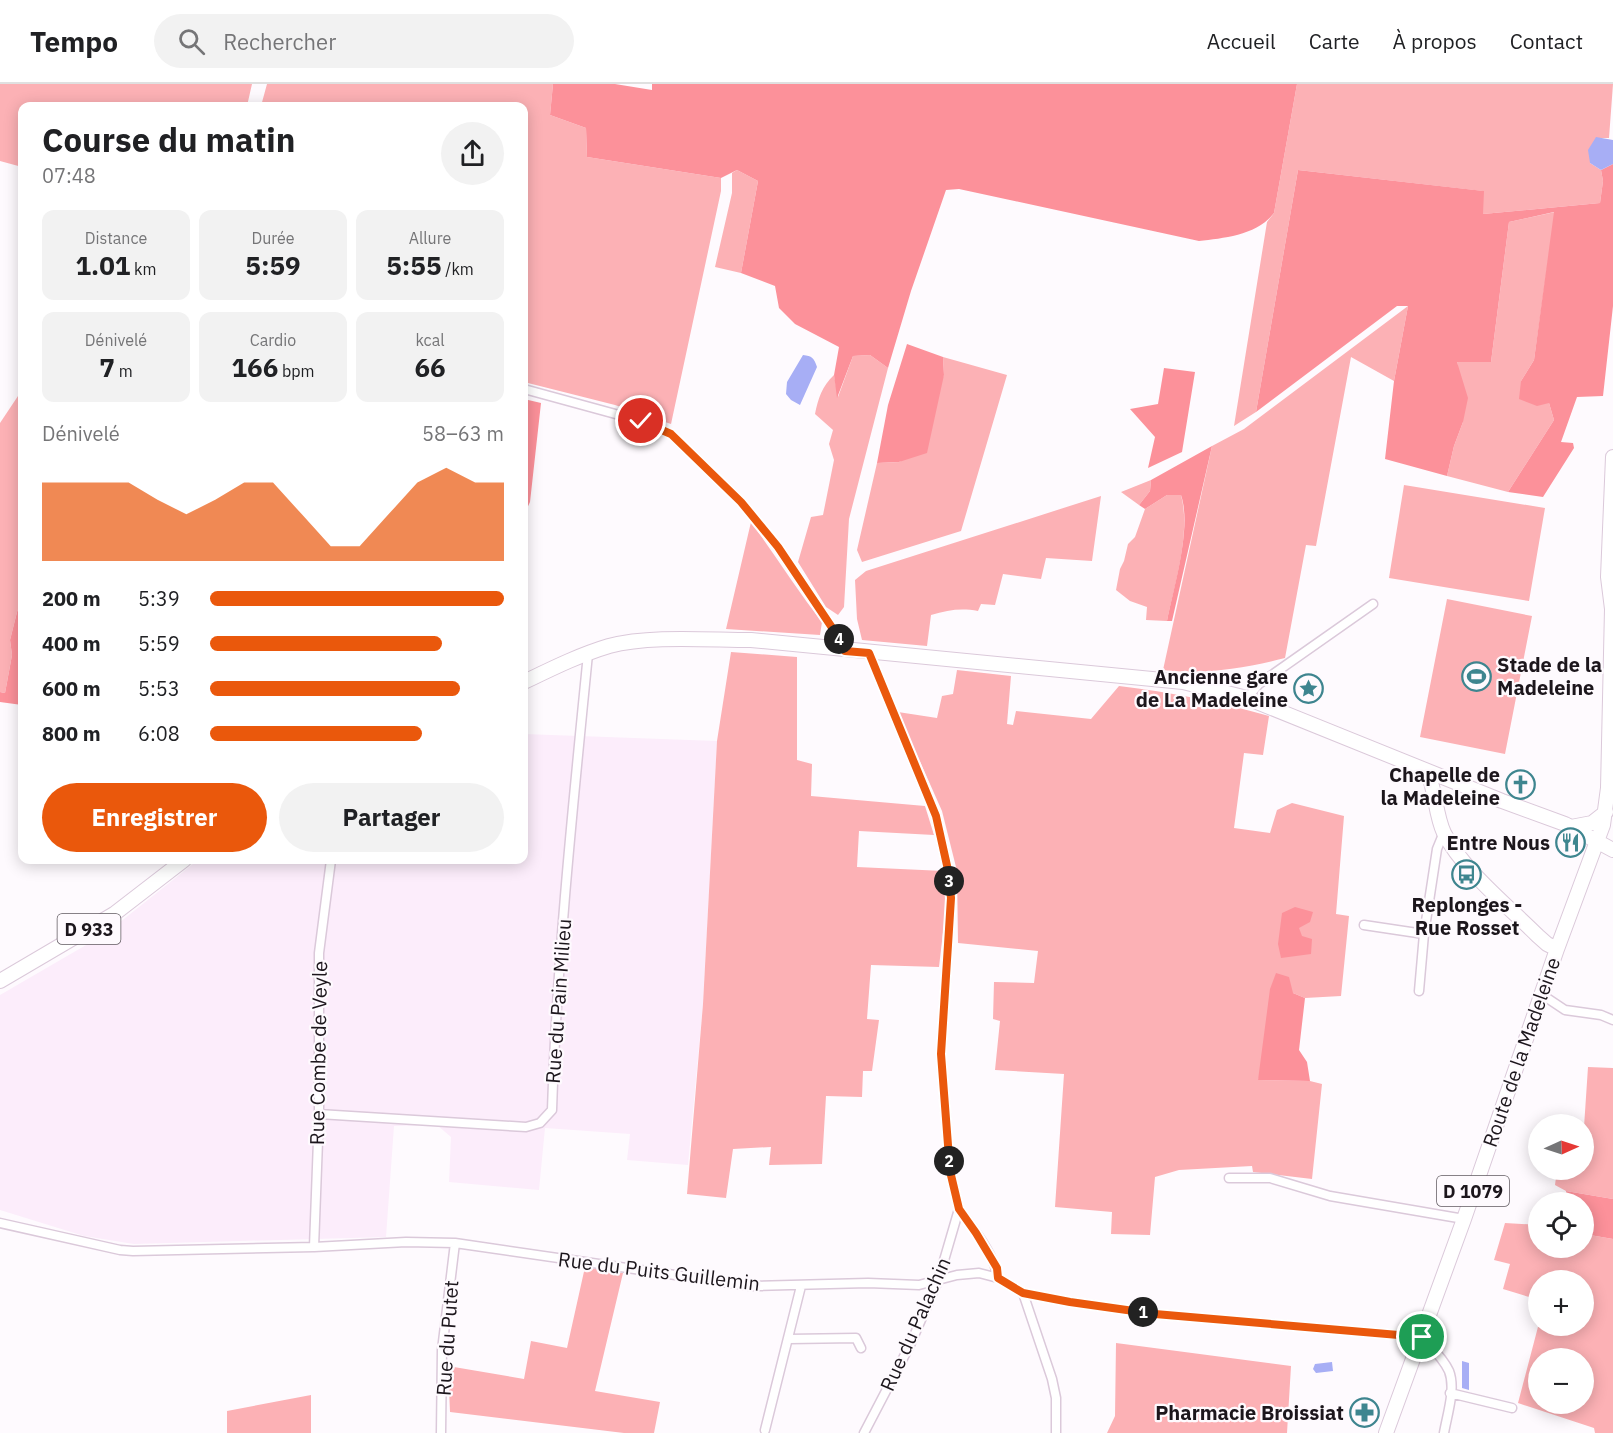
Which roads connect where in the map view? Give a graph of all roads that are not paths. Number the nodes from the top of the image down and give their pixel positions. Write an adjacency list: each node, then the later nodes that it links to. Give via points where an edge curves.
1 (528, 390): 4 (street, via 641,421 671,434 741,502 778,547)
2 (1613, 457): 10 (main road, D 1079)
3 (1373, 604): 8 (street, via 1259,684)
4 (845, 651): 5 (main road); 6 (main road, via 751,640 685,640 620,644)
5 (869, 653): 8 (main road, via 1162,679); 26 (street, Rue du Palachin, via 936,816 948,870 951,898 941,1054 950,1171)
6 (588, 654): 7 (main road); 24 (street, Rue du Pain Milieu, via 567,872 552,1110 540,1123 526,1127)
7 (528, 679)
8 (1247, 698): 9 (main road)
9 (1427, 771): 11 (main road); 12 (main road)
10 (1606, 812): 11 (main road, via 1592,823); 13 (main road, D 1079)
11 (1571, 827): 13 (main road)
12 (1443, 832): 18 (street); 19 (main road, via 1479,878 1538,936)
13 (1598, 841): 14 (main road); 19 (main road, Route de la Madeleine / D 1079)
14 (1613, 850)
15 (179, 864): 20 (main road, D 933, via 114,914)
16 (330, 864): 24 (street, Rue Combe de Veyle, via 319,953)
17 (1364, 925): 18 (street)
18 (1424, 934): 21 (street)
19 (1557, 949): 22 (main road, Route de la Madeleine / D 1079)
20 (0, 981)
21 (1419, 991)
22 (1541, 994): 23 (street, via 1565,1010); 27 (main road, Route de la Madeleine / D 1079)
23 (1613, 1020)
24 (319, 1114): 30 (street, Rue Combe de Veyle)
25 (1229, 1178): 27 (street, via 1270,1178 1330,1196)
26 (959, 1209): 31 (street, via 997,1268); 32 (street, Rue du Palachin)
27 (1464, 1219): 35 (main road, Route de la Madeleine / D 1079)
28 (0, 1223): 30 (street, Rue du Puits Guillemin, via 133,1251)
29 (455, 1244): 30 (street, Rue du Puits Guillemin, via 406,1242); 33 (street, Rue du Puits Guillemin, via 750,1286); 41 (street, Rue du Putet, via 442,1350)
30 (314, 1247)
31 (998, 1278): 32 (street, Rue du Puits Guillemin, via 979,1273); 34 (street, Rue du Puits Guillemin)
32 (938, 1281): 33 (street, Rue du Puits Guillemin, via 919,1285); 42 (street, Rue du Palachin)
33 (801, 1286): 36 (street)
34 (1023, 1293): 35 (street, Rue du Puits Guillemin, via 1155,1314); 43 (street, via 1052,1379)
35 (1422, 1337): 38 (street, via 1449,1372); 44 (main road, Route de la Madeleine / D 1079)
36 (789, 1340): 37 (street, via 856,1338); 40 (street)
37 (861, 1348)
38 (1450, 1393): 39 (street); 45 (street)
39 (1512, 1408)
40 (765, 1430)
41 (441, 1433)
42 (864, 1433)
43 (1056, 1433)
44 (1386, 1433)
45 (1444, 1433)

